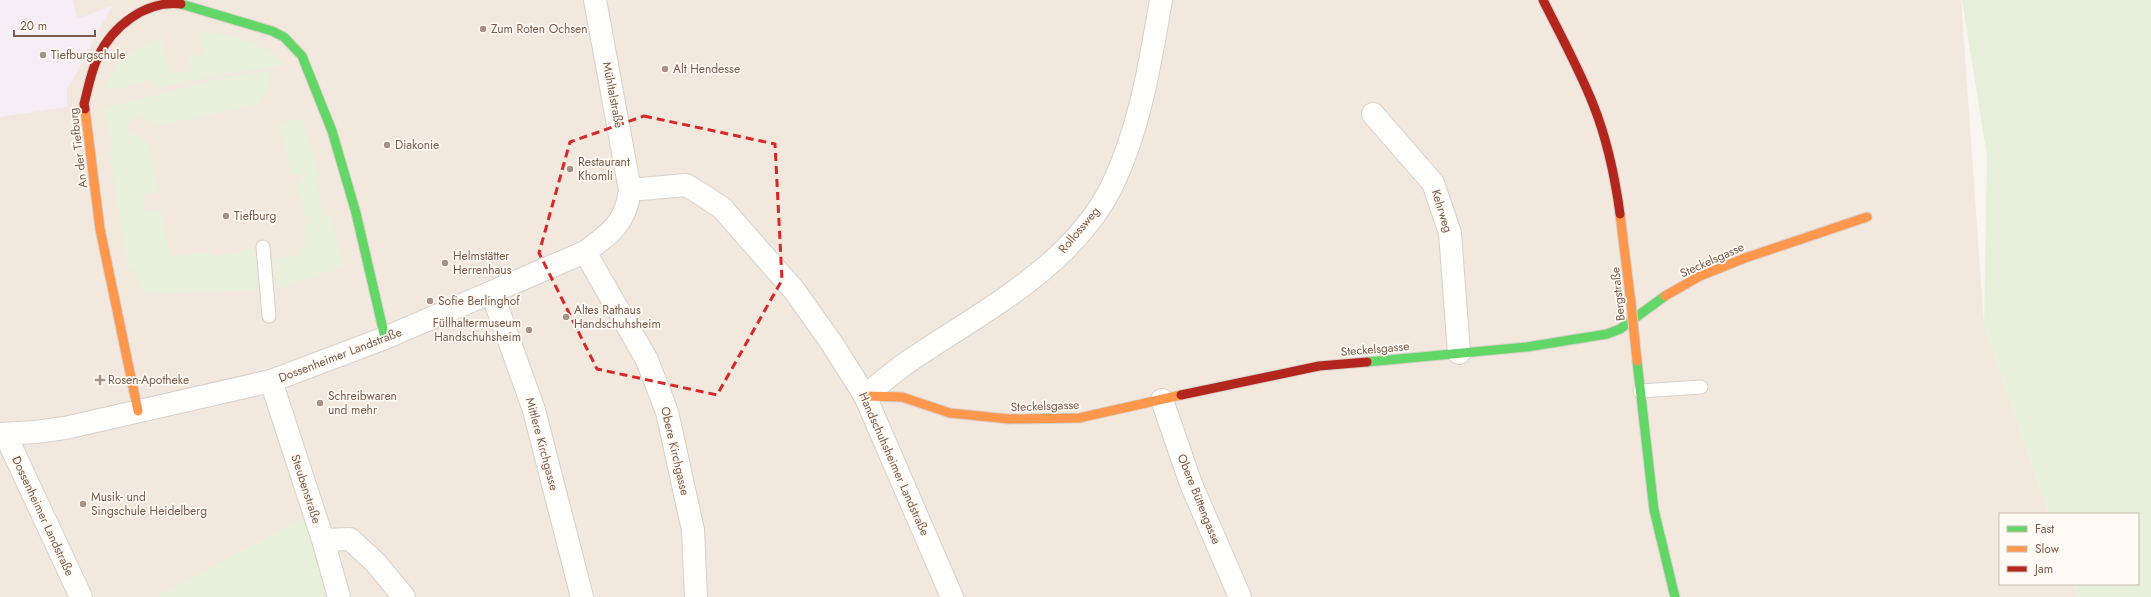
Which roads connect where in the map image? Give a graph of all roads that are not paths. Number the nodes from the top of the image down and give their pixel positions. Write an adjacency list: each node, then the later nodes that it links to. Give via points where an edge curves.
1 (595, 0): 6 (street, Mühltalstraße)
2 (1161, 0): 17 (street, Rollossweg, via 1140,112 1111,188 1093,216 1065,249 1010,294 905,364)
3 (1543, 0): 16 (street, Bergstraße, bridge, via 1593,104 1602,131 1617,192)
4 (155, 1): 12 (street, An der Tiefburg, via 178,3 272,32 284,37 302,56 332,131 356,213); 19 (street, An der Tiefburg, via 133,13 105,44 97,58 84,104 100,229)
5 (1373, 114): 13 (street, Kehrweg, via 1433,183 1450,233)
6 (630, 190): 9 (street, Dossenheimer Landstraße, via 628,207 617,226); 17 (street, Handschuhsheimer Landstraße, via 686,185 722,208 794,290)
7 (1867, 217): 13 (street, Steckelsgasse, via 1700,276 1654,303 1620,329 1607,334 1527,347)
8 (263, 247): 11 (lane)
9 (585, 252): 10 (street, Dossenheimer Landstraße); 26 (street, Obere Kirchgasse, via 647,360 667,412 693,530)
10 (492, 293): 12 (street, Dossenheimer Landstraße); 25 (street, Mittlere Kirchgasse, via 534,410)
11 (269, 316)
12 (385, 338): 14 (street, Dossenheimer Landstraße)
13 (1459, 353): 18 (street, Steckelsgasse, via 1318,366)
14 (271, 381): 19 (street, Dossenheimer Landstraße); 21 (street, Steubenstraße)
15 (1701, 388): 16 (lane)
16 (1640, 391): 29 (street, Bergstraße, via 1654,510)
17 (865, 396): 18 (street, Steckelsgasse, via 902,397 950,413 1029,420 1079,418); 27 (street, Handschuhsheimer Landstraße)
18 (1162, 400): 28 (street, Obere Büttengasse, via 1191,484)
19 (138, 411): 20 (street, Dossenheimer Landstraße, via 65,428)
20 (2, 434): 22 (street, Dossenheimer Landstraße)
21 (323, 540): 23 (street, Steubenstraße); 24 (street, via 350,539 375,562)
22 (81, 597)
23 (339, 597)
24 (404, 597)
25 (582, 597)
26 (696, 597)
27 (952, 597)
28 (1240, 597)
29 (1675, 597)

